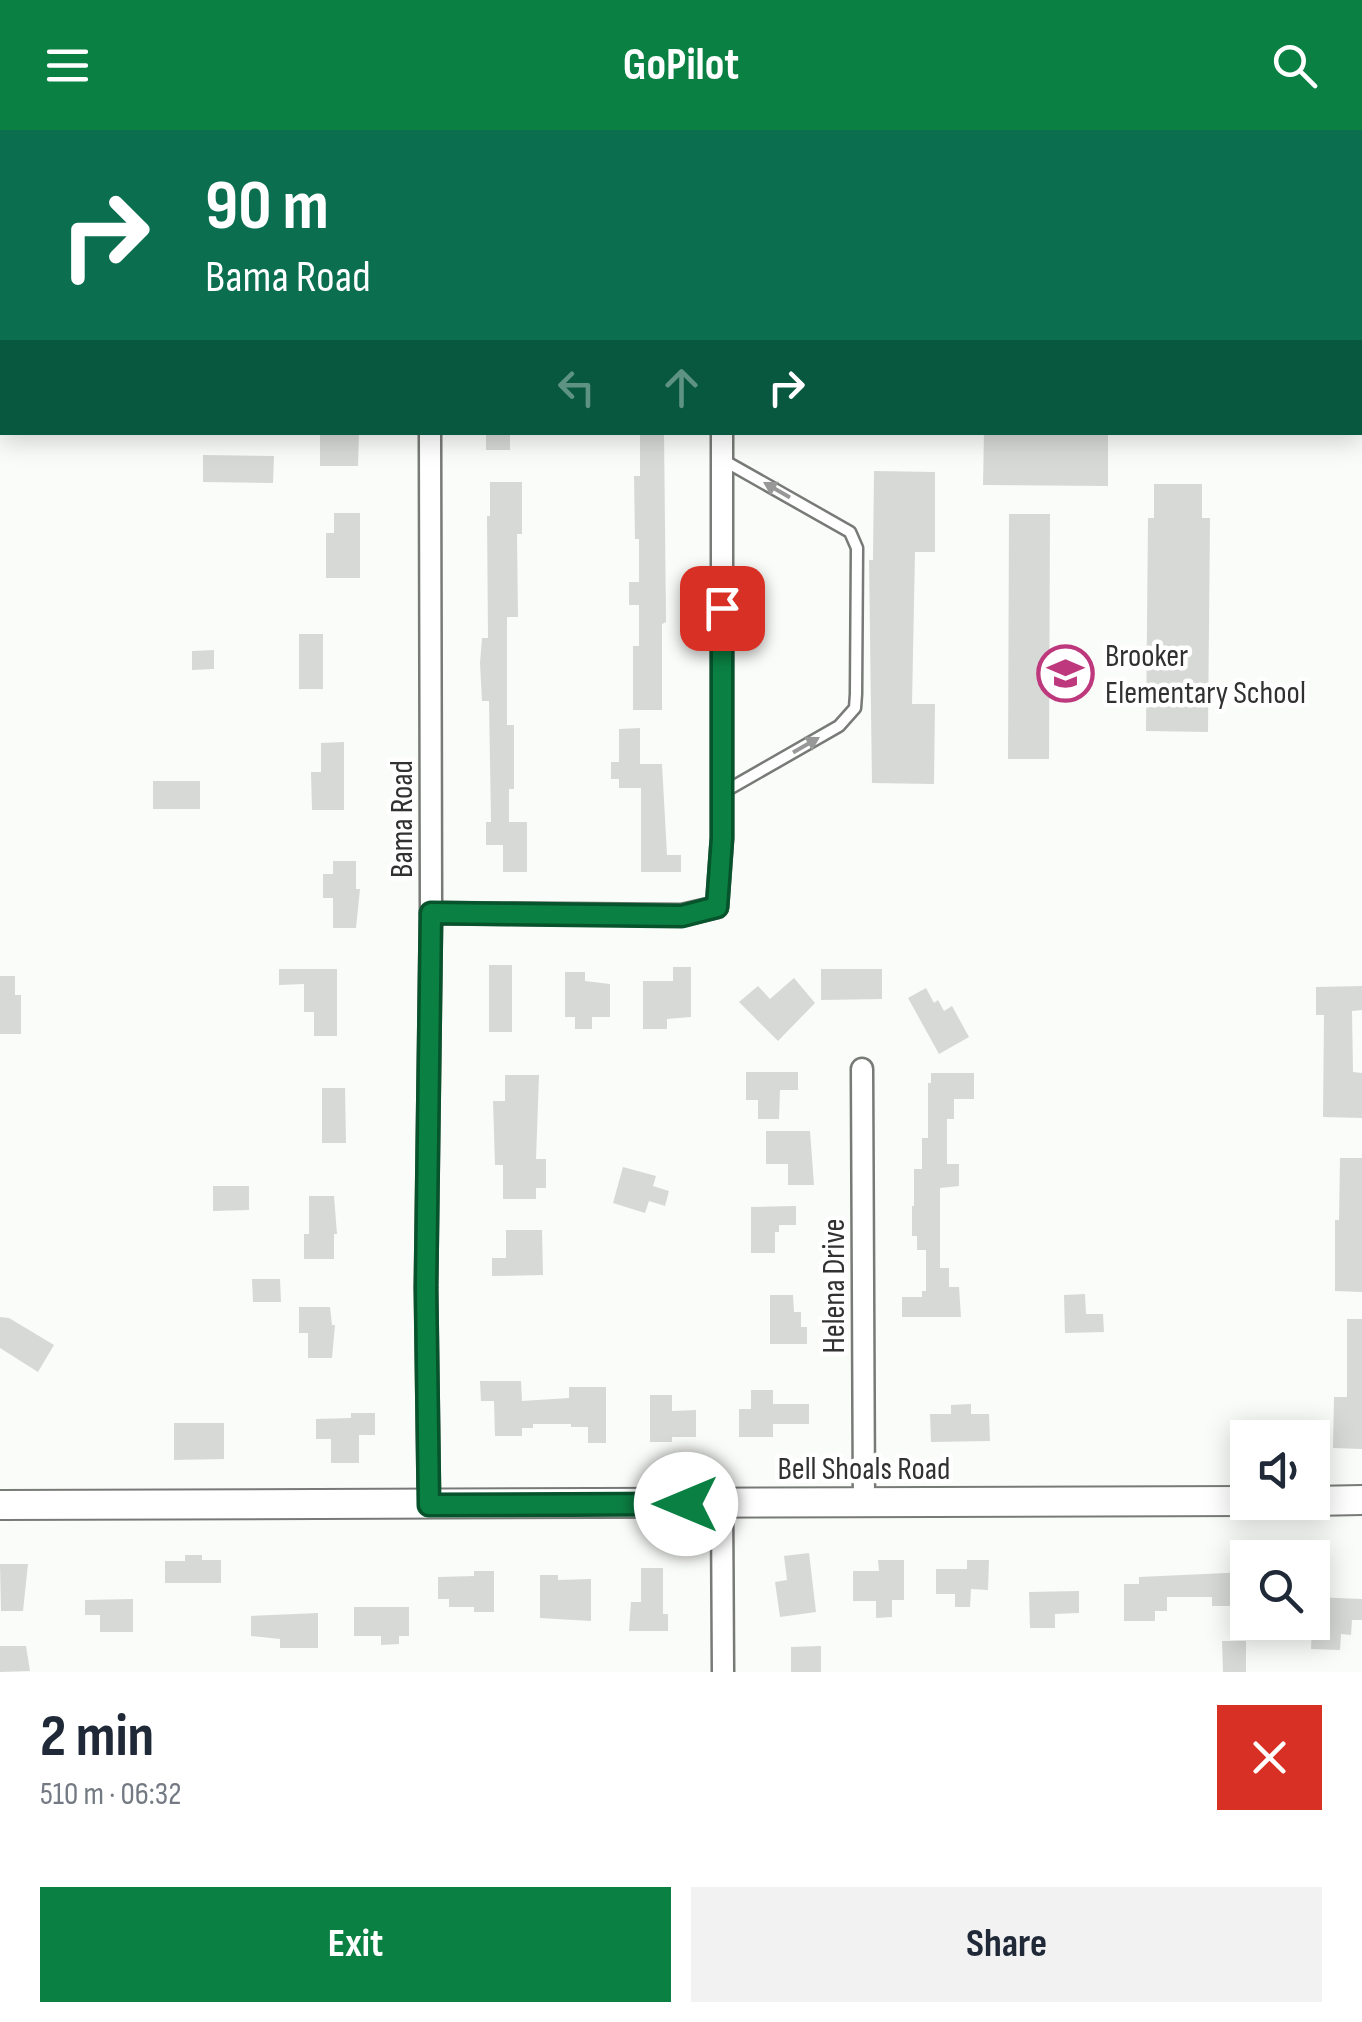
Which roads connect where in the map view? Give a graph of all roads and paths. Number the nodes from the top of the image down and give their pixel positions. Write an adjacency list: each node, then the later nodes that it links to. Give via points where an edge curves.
1 (430, 435): 5 (street, Bama Road)
2 (722, 435): 3 (street)
3 (722, 459): 4 (street); 4 (lane, one-way to 3, via 850,716 858,548 850,532)
4 (722, 793): 5 (street, via 717,907 682,916)
5 (431, 913): 13 (street, Bama Road)
6 (862, 1069): 10 (street, Helena Drive)
7 (1330, 1500): 8 (main road)
8 (1362, 1500)
9 (1230, 1501): 10 (main road, Bell Shoals Road)
10 (864, 1503): 11 (main road, Bell Shoals Road)
11 (722, 1504): 13 (main road, Bell Shoals Road); 14 (street)
12 (0, 1505): 13 (main road, Bell Shoals Road)
13 (429, 1505)
14 (722, 1672)

